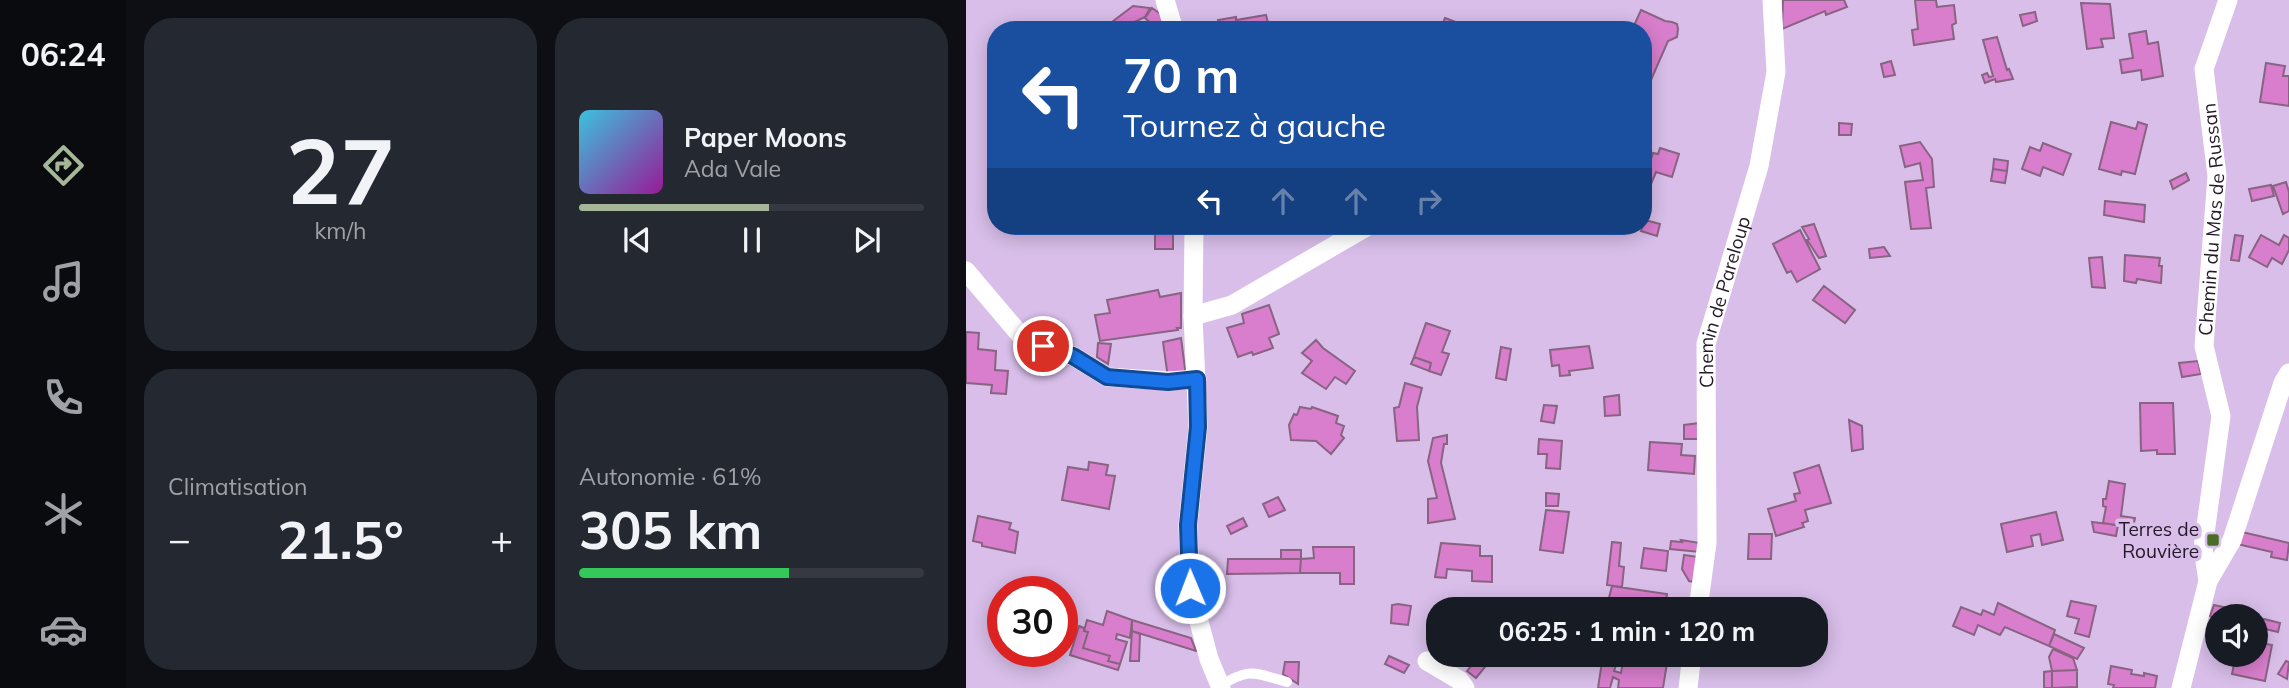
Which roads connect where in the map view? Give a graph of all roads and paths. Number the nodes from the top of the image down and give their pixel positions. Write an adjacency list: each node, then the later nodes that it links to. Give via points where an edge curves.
1 (1165, 0): 4 (street)
2 (1772, 0): 12 (street, Chemin de Pareloup, via 1776,72 1759,166 1706,344 1707,542)
3 (2228, 0): 11 (street, Chemin du Mas de Russan, via 2204,69 2217,176 2204,346 2221,416 2203,548)
4 (1171, 21)
5 (1194, 235): 8 (street)
6 (1353, 235): 8 (street, via 1232,305)
7 (966, 271): 10 (street, via 1027,343 1073,356 1107,377 1168,382)
8 (1193, 316): 10 (street)
9 (2289, 373): 11 (street, via 2232,540)
10 (1197, 379): 16 (street, via 1198,427 1188,525 1190,588)
11 (2208, 581): 19 (street, Chemin du Mas de Russan)
12 (1700, 597)
13 (1437, 667): 17 (street)
14 (1690, 667): 18 (street)
15 (1287, 682): 16 (lane, via 1250,671)
16 (1220, 687)
17 (1465, 688)
18 (1688, 688)
19 (2180, 688)

